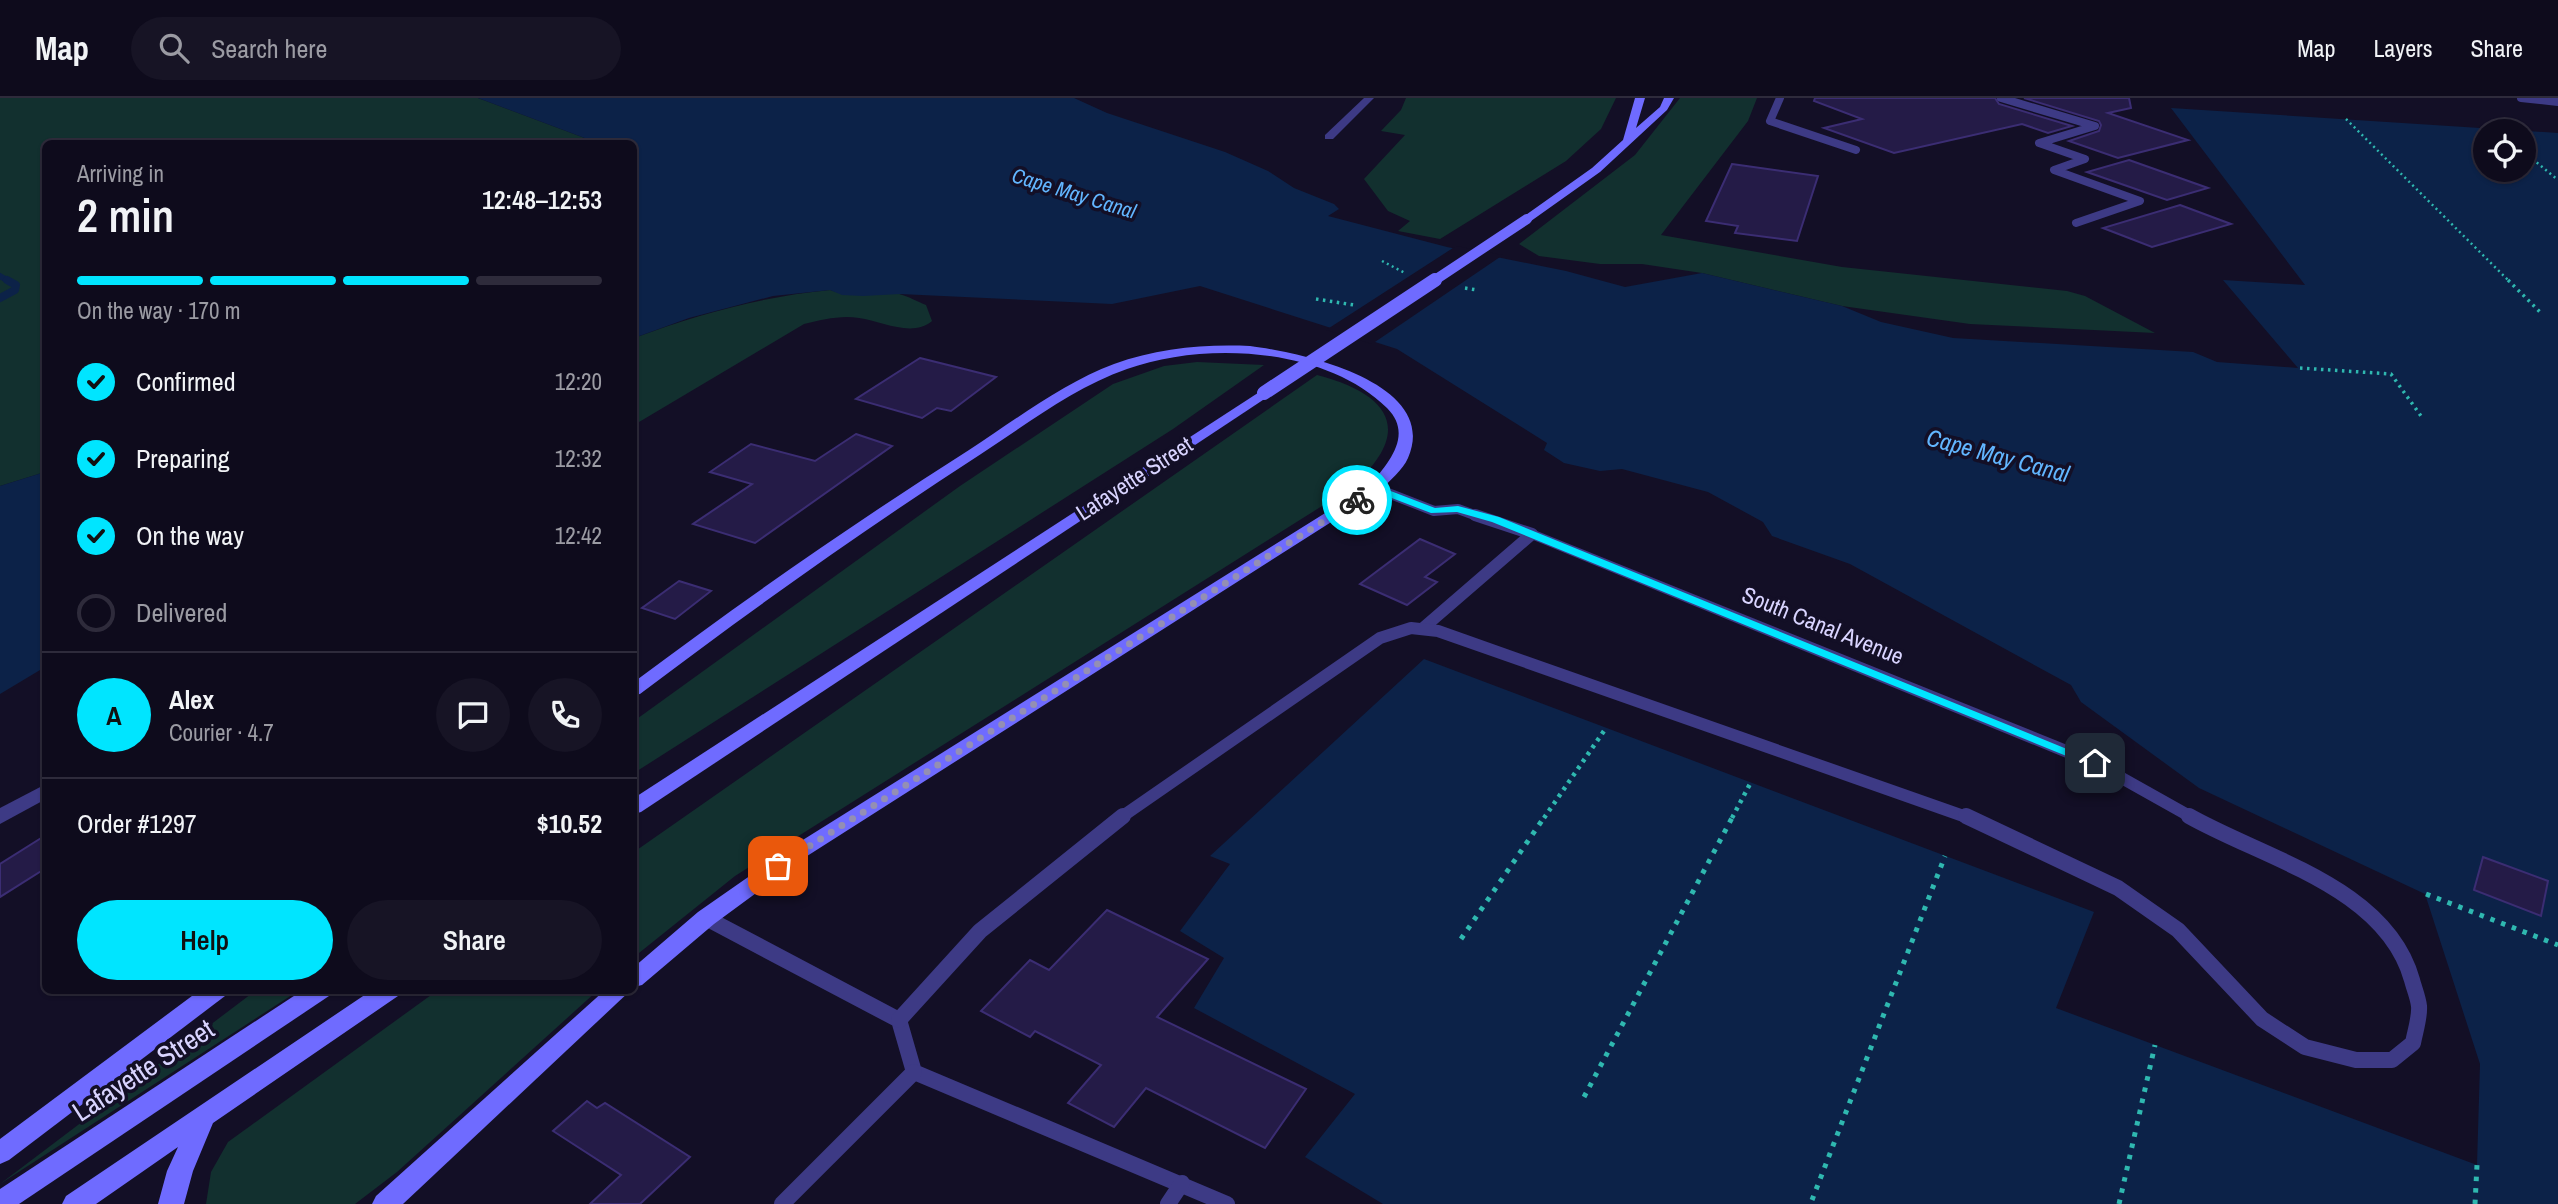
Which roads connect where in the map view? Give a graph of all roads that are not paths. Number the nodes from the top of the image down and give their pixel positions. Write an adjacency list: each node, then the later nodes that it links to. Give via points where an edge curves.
1 (1369, 98): 9 (street)
2 (1640, 98): 10 (main road)
3 (1670, 98): 10 (main road, Lafayette Street)
4 (1780, 98): 11 (lane, via 1770,121)
5 (2001, 98): 12 (lane, via 2095,126 2039,143 2085,159 2054,170 2140,201)
6 (2521, 98): 7 (lane)
7 (2540, 99): 8 (lane)
8 (2558, 102)
9 (1329, 136)
10 (1628, 140): 19 (main road, Lafayette Street, bridge, via 1596,170 1527,219)
11 (1856, 150)
12 (2076, 223)
13 (1375, 488): 14 (lane, via 1434,511 1458,509); 16 (main road, via 1401,460 1405,426 1384,395 1365,382 1312,361 1252,350 1193,351 1134,362 1080,386 944,471); 21 (main road, via 797,853)
14 (1532, 534): 15 (lane); 17 (street, South Canal Avenue)
15 (1422, 629): 17 (lane, via 1961,814 2118,888 2178,930 2262,1018 2305,1047 2356,1060 2392,1060 2413,1043 2418,1006 2407,963 2376,918 2329,884 2221,834); 27 (lane, via 1380,638 1113,823 980,931)
16 (637, 688)
17 (2095, 763)
18 (42, 792): 20 (street)
19 (637, 805)
20 (0, 817)
21 (706, 918): 22 (main road); 27 (lane)
22 (637, 976)
23 (212, 994): 30 (main road)
24 (315, 994): 32 (main road, Lafayette Street)
25 (384, 994): 29 (main road)
26 (616, 994): 35 (main road)
27 (899, 1020): 28 (lane)
28 (914, 1072): 31 (lane); 36 (lane)
29 (205, 1114): 33 (main road); 34 (main road)
30 (0, 1153)
31 (1182, 1182): 37 (lane); 38 (lane)
32 (0, 1203)
33 (75, 1204)
34 (171, 1204)
35 (385, 1204)
36 (782, 1204)
37 (1168, 1204)
38 (1227, 1204)

